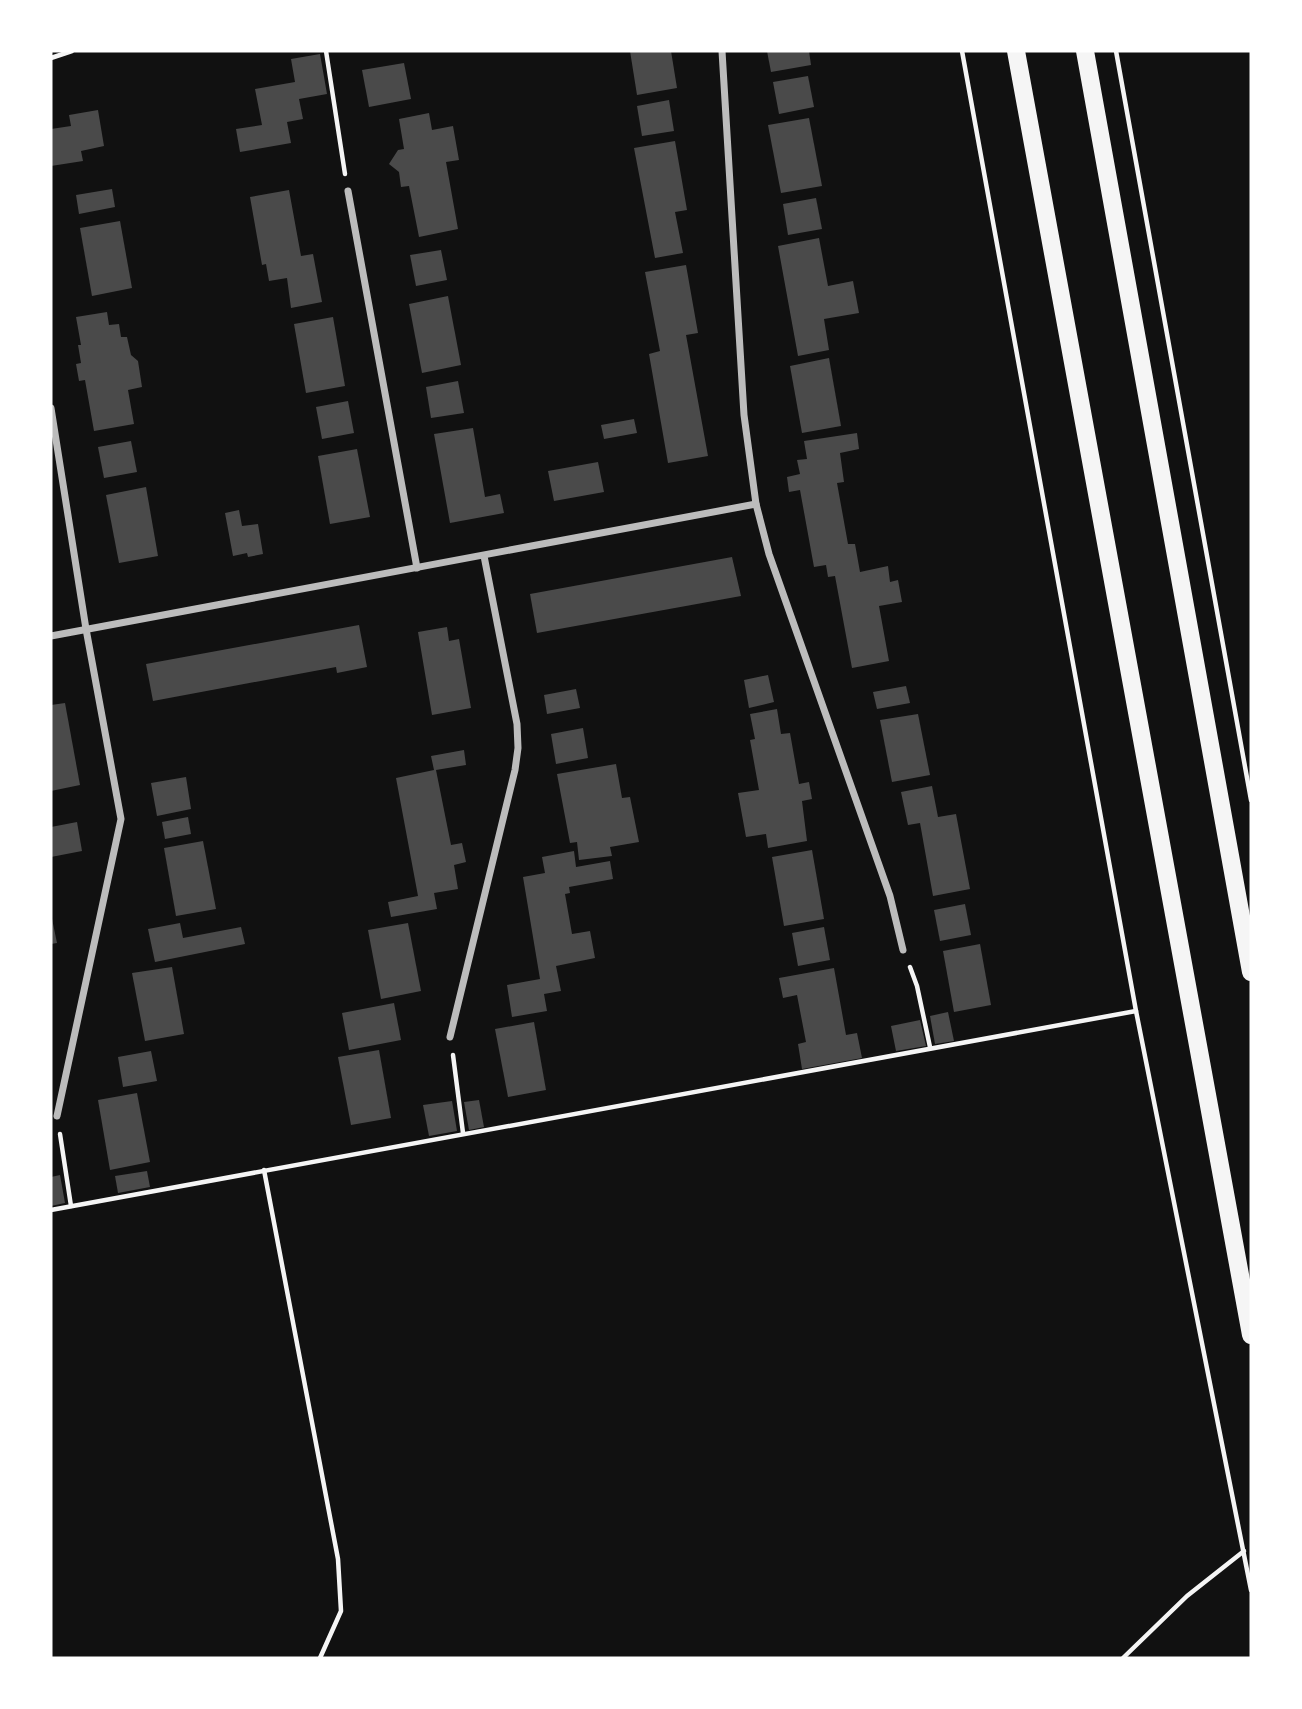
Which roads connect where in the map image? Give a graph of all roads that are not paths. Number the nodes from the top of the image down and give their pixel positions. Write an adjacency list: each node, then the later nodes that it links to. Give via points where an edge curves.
1 (722, 51): 6 (street, via 744,415)
2 (1016, 51): 15 (main road)
3 (1085, 51): 12 (main road)
4 (348, 191): 8 (street)
5 (51, 408): 9 (street)
6 (756, 504): 7 (street); 11 (street, via 769,554 890,896)
7 (484, 556): 8 (street); 13 (street, via 518,748)
8 (417, 568): 9 (street)
9 (86, 629): 10 (street); 14 (street, via 121,819)
10 (51, 636)
11 (903, 950)
12 (1251, 972)
13 (450, 1037)
14 (57, 1116)
15 (1251, 1335)

